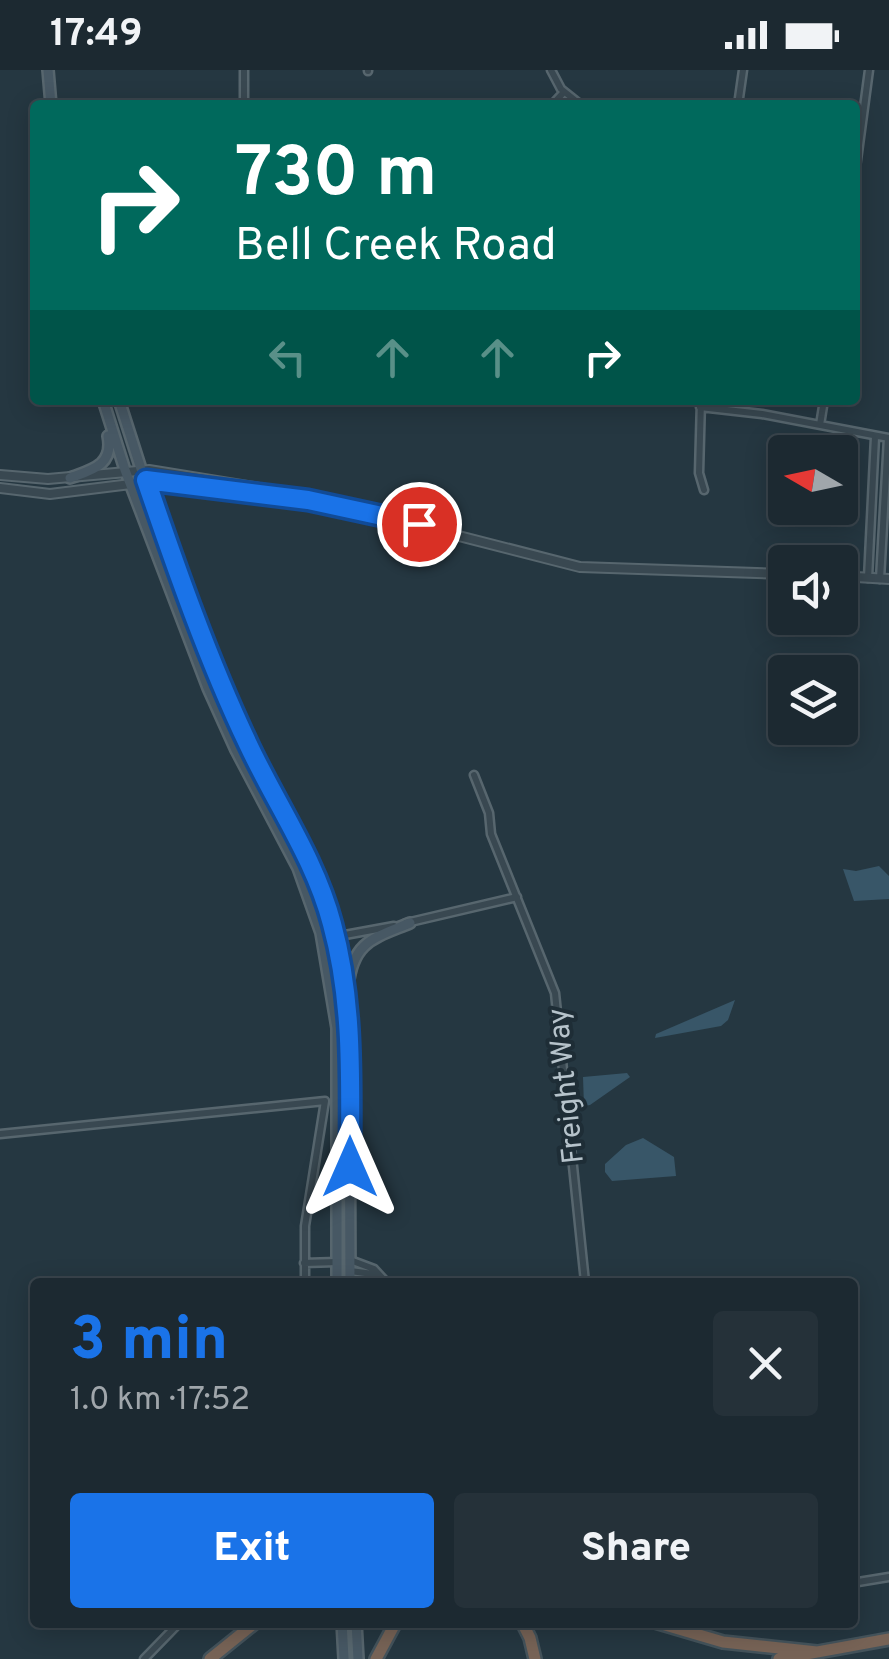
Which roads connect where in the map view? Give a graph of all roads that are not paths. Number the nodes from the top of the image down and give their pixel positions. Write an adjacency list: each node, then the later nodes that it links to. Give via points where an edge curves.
1 (48, 70): 7 (main road)
2 (244, 70): 8 (street)
3 (551, 70): 6 (street)
4 (743, 70): 11 (street)
5 (870, 70): 12 (street)
6 (564, 92): 9 (street); 10 (street)
7 (51, 100)
8 (244, 100)
9 (557, 100)
10 (574, 100)
11 (739, 100)
12 (860, 140)
13 (101, 405): 25 (main road, via 110,452 101,466)
14 (102, 405): 22 (main road)
15 (121, 405): 24 (main road)
16 (701, 405): 28 (street)
17 (707, 405): 19 (street)
18 (823, 405): 19 (street)
19 (820, 426): 20 (street)
20 (875, 437): 21 (street); 31 (street)
21 (888, 438): 32 (street)
22 (124, 470): 24 (street); 25 (street); 26 (main road)
23 (0, 475): 25 (street)
24 (144, 475): 26 (street); 29 (street, via 308,500 580,567); 36 (main road, via 233,711 310,864)
25 (70, 478)
26 (130, 483): 27 (street, via 50,494); 37 (main road, via 214,702 298,868)
27 (0, 488)
28 (704, 490)
29 (768, 573)
30 (858, 577): 31 (street)
31 (868, 578): 32 (street)
32 (885, 579)
33 (474, 775): 34 (street, Freight Way)
34 (517, 897): 35 (street); 47 (street, Freight Way, via 557,1003)
35 (410, 922): 36 (street); 38 (main road, via 358,951)
36 (336, 937): 37 (street); 38 (main road)
37 (323, 940): 41 (main road, via 337,1028)
38 (347, 1003): 40 (main road)
39 (0, 1134): 42 (street, via 325,1101)
40 (350, 1200): 41 (main road); 43 (main road)
41 (338, 1262): 42 (street); 43 (main road); 45 (main road)
42 (304, 1263): 44 (street)
43 (350, 1273): 46 (street)
44 (305, 1278)
45 (338, 1278)
46 (377, 1278)
47 (585, 1278)
48 (889, 1576): 49 (street)
49 (858, 1582)
50 (174, 1628): 59 (street)
51 (249, 1628): 60 (highway)
52 (342, 1628): 61 (main road)
53 (356, 1628): 62 (main road)
54 (393, 1628): 63 (highway)
55 (525, 1628): 64 (highway)
56 (675, 1628): 58 (highway, via 723,1642)
57 (889, 1640): 58 (highway)
58 (817, 1652): 65 (highway)
59 (144, 1659)
60 (210, 1659)
61 (344, 1659)
62 (358, 1659)
63 (376, 1659)
64 (535, 1659)
65 (779, 1659)

